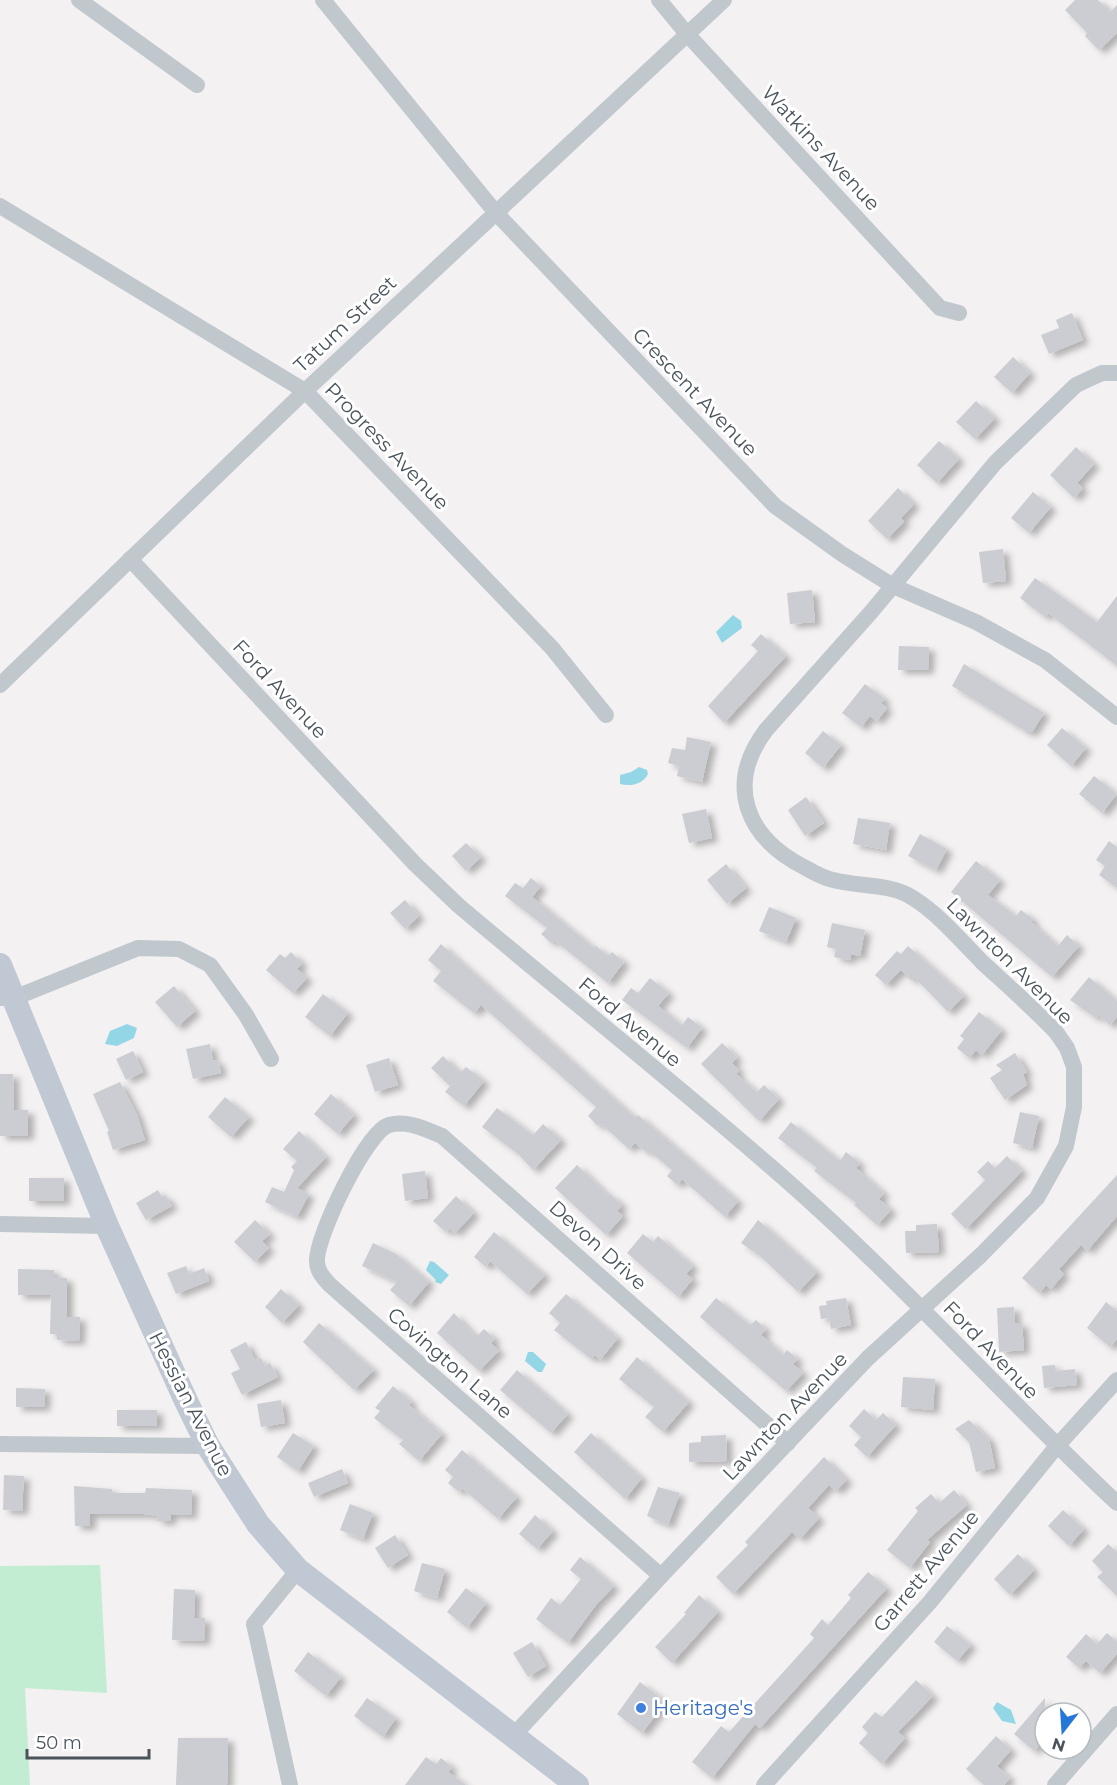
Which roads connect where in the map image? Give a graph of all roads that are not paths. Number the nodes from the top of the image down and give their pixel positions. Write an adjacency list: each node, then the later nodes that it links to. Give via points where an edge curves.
1 (79, 0): 6 (street)
2 (323, 0): 8 (street, Crescent Avenue)
3 (659, 0): 5 (street, Watkins Avenue)
4 (724, 0): 5 (street, Tatum Street)
5 (687, 34): 8 (street, Tatum Street); 9 (street, Watkins Avenue, via 940,308)
6 (197, 85)
7 (0, 206): 11 (street, Progress Avenue)
8 (495, 213): 11 (street, Tatum Street); 13 (street, Crescent Avenue, via 775,506)
9 (959, 313)
10 (1117, 373): 13 (street, Lawnton Avenue, via 1102,373 1076,386 995,464)
11 (304, 391): 12 (street, Tatum Street); 15 (street, Progress Avenue, via 552,648)
12 (130, 559): 14 (street, Tatum Street); 23 (street, Ford Avenue, via 415,864 459,906 787,1181)
13 (893, 586): 16 (street, Crescent Avenue, via 976,622 1045,660); 23 (street, Lawnton Avenue, via 754,746 745,785 746,805 765,839 796,863 832,880 911,896 927,908 1056,1032 1074,1066 1075,1087 1066,1146 1037,1198)
14 (0, 685)
15 (606, 715)
16 (1117, 717)
17 (0, 965): 18 (main road, Hessian Avenue)
18 (7, 998): 19 (street, via 138,948 179,949 210,965); 22 (main road, Hessian Avenue)
19 (271, 1059)
20 (368, 1145): 25 (street, Devon Drive, via 387,1125 405,1123 442,1136); 31 (street, Covington Lane, via 320,1243 319,1272)
21 (0, 1224): 22 (street)
22 (107, 1226): 27 (main road, Hessian Avenue)
23 (922, 1310): 25 (street, Lawnton Avenue, via 868,1358); 28 (street, Ford Avenue)
24 (1117, 1380): 28 (street, Garrett Avenue)
25 (788, 1443): 31 (street, Lawnton Avenue)
26 (0, 1444): 27 (street)
27 (208, 1446): 30 (main road, Hessian Avenue, via 258,1524)
28 (1057, 1446): 29 (street, Ford Avenue); 36 (street, Garrett Avenue, via 930,1602)
29 (1117, 1503)
30 (298, 1570): 33 (main road, Hessian Avenue); 34 (street, via 254,1624)
31 (661, 1576): 33 (street, Lawnton Avenue)
32 (1117, 1714): 37 (street)
33 (514, 1735): 35 (main road, Hessian Avenue)
34 (290, 1785)
35 (577, 1785)
36 (764, 1785)
37 (1055, 1785)

